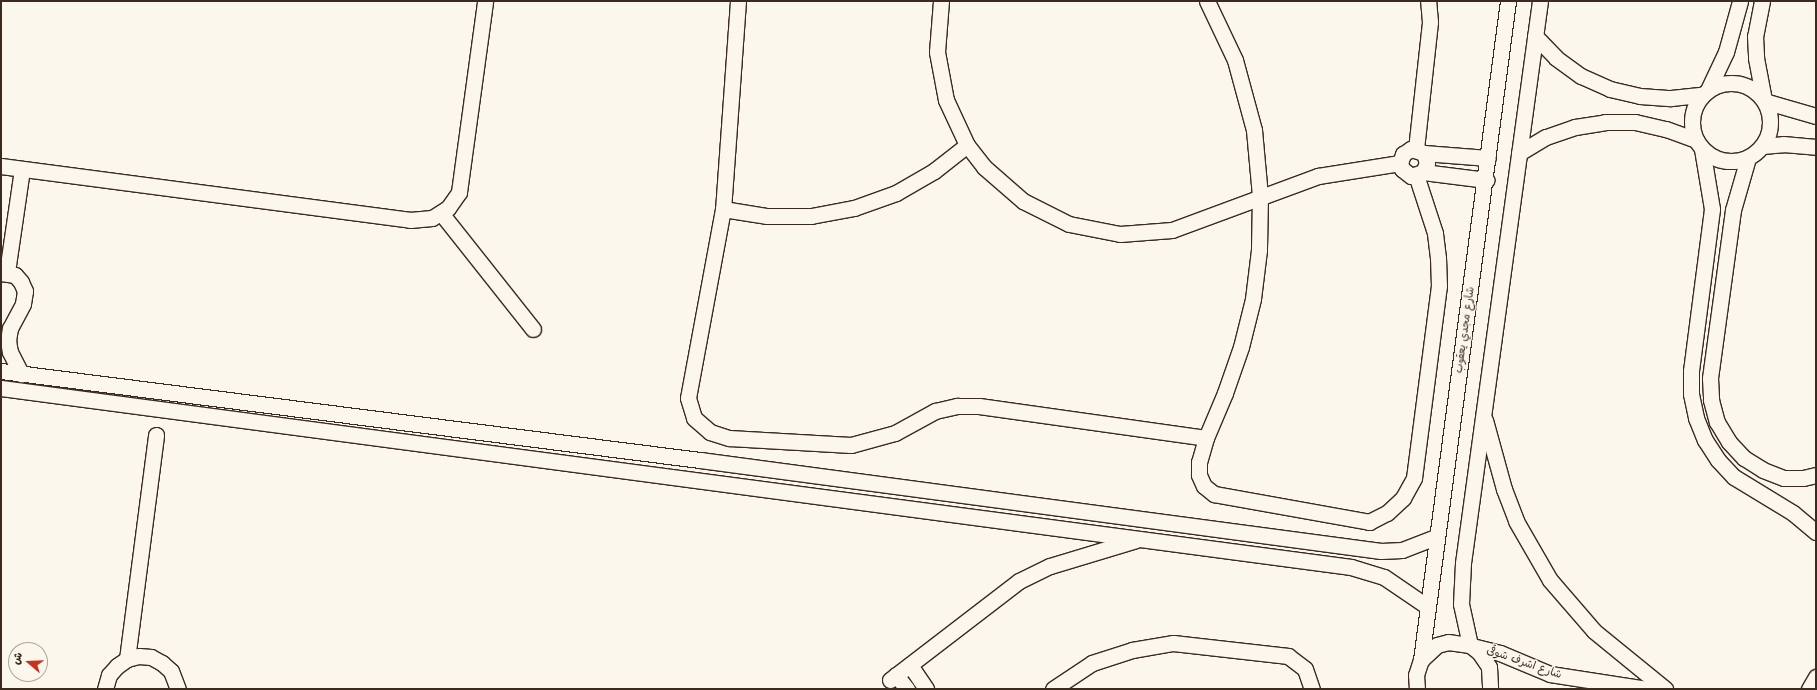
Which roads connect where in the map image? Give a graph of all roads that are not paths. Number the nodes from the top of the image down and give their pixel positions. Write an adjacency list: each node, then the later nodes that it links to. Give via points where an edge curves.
1 (485, 1): 33 (street, via 459,192)
2 (738, 1): 32 (street)
3 (941, 1): 16 (street, via 937,52 946,100)
4 (1207, 1): 30 (street, via 1235,60 1254,130)
5 (1428, 1): 20 (street, via 1430,22)
6 (1508, 1): 22 (street, شارع مجدي يعقوب)
7 (1540, 1): 11 (street)
8 (1740, 1): 10 (street)
9 (1762, 1): 12 (street)
10 (1731, 33): 12 (street); 13 (street, via 1718,71)
11 (1535, 36): 13 (street, via 1581,76 1610,88 1640,96 1671,98); 21 (street)
12 (1755, 36): 14 (street, via 1756,58)
13 (1705, 93): 14 (street, via 1719,84 1731,82 1744,84); 17 (street, via 1692,117)
14 (1764, 100): 15 (street); 18 (street, via 1770,124)
15 (1816, 116)
16 (967, 145): 30 (street, via 984,167 1023,201 1069,224 1120,234 1172,230); 32 (street, via 934,170 896,192 854,208 804,216 767,216)
17 (1699, 145): 21 (street, via 1666,129 1635,122 1605,122 1575,127 1553,135); 23 (street, via 1719,160 1734,161); 29 (street)
18 (1762, 146): 19 (street, via 1783,144); 23 (street)
19 (1816, 147)
20 (1420, 151): 22 (street); 24 (street, via 1403,154); 27 (street, via 1427,163)
21 (1519, 153): 40 (street)
22 (1488, 158): 28 (street, شارع مجدي يعقوب)
23 (1748, 158): 31 (street)
24 (1400, 163): 27 (street, via 1406,173); 30 (street, via 1318,176)
25 (1, 166): 26 (street)
26 (22, 169): 33 (street, via 410,220 421,220); 34 (street)
27 (1420, 174): 28 (street); 42 (street, via 1434,233 1439,286 1414,478 1403,498 1388,513 1369,522 1214,494 1204,486 1199,475)
28 (1486, 180): 49 (street, شارع مجدي يعقوب)
29 (1711, 194): 31 (street); 47 (street, via 1712,208 1691,371 1693,402 1705,440 1718,460 1734,477 1753,491)
30 (1260, 196): 42 (street, via 1259,250 1253,299 1241,347)
31 (1735, 197): 45 (street, via 1710,378 1711,400 1718,422 1729,442 1744,458 1763,470)
32 (724, 209): 42 (street, via 688,398 694,418 710,432 749,440 851,445 895,433 935,411 957,406 979,406)
33 (441, 213): 36 (street)
34 (4, 272): 35 (street, via 21,282 25,291 23,304)
35 (6, 327): 38 (street, via 10,352)
36 (534, 329)
37 (1, 371): 38 (street)
38 (21, 374): 43 (street)
39 (1, 388): 46 (street)
40 (1484, 413): 54 (street, via 1461,584 1461,604); 68 (street, via 1504,489 1516,521 1550,580 1594,631)
41 (156, 435): 55 (street)
42 (1206, 438)
43 (700, 460): 46 (street); 51 (street)
44 (1816, 475): 45 (street)
45 (1784, 478): 47 (street)
46 (698, 480): 50 (street)
47 (1775, 501): 48 (street)
48 (1816, 532)
49 (1436, 537): 51 (street, via 1402,550 1380,551); 53 (street, شارع مجدي يعقوب)
50 (1140, 539): 52 (street); 57 (street, via 1033,574 1007,590)
51 (1354, 547): 52 (street)
52 (1351, 567): 53 (street, via 1384,577)
53 (1428, 607): 56 (street, شارع مجدي يعقوب)
54 (1471, 646): 56 (street, شارع اشرف شوقى, via 1448,642 1438,645); 66 (street, via 1480,652 1489,667); 67 (street, شارع اشرف شوقى, via 1500,653 1550,674)
55 (127, 659): 59 (street, via 110,675); 60 (street, via 145,657 162,662 171,671)
56 (1421, 660): 65 (street, شارع مجدي يعقوب, via 1416,675)
57 (910, 665): 61 (street, via 893,678); 62 (street)
58 (1816, 677): 69 (street)
59 (105, 689)
60 (178, 689)
61 (906, 689)
62 (926, 689)
63 (1053, 689): 64 (street, via 1092,663 1138,648 1173,643 1288,656 1305,669)
64 (1312, 689)
65 (1417, 689)
66 (1490, 689)
67 (1647, 689)
68 (1666, 689)
69 (1809, 689)

